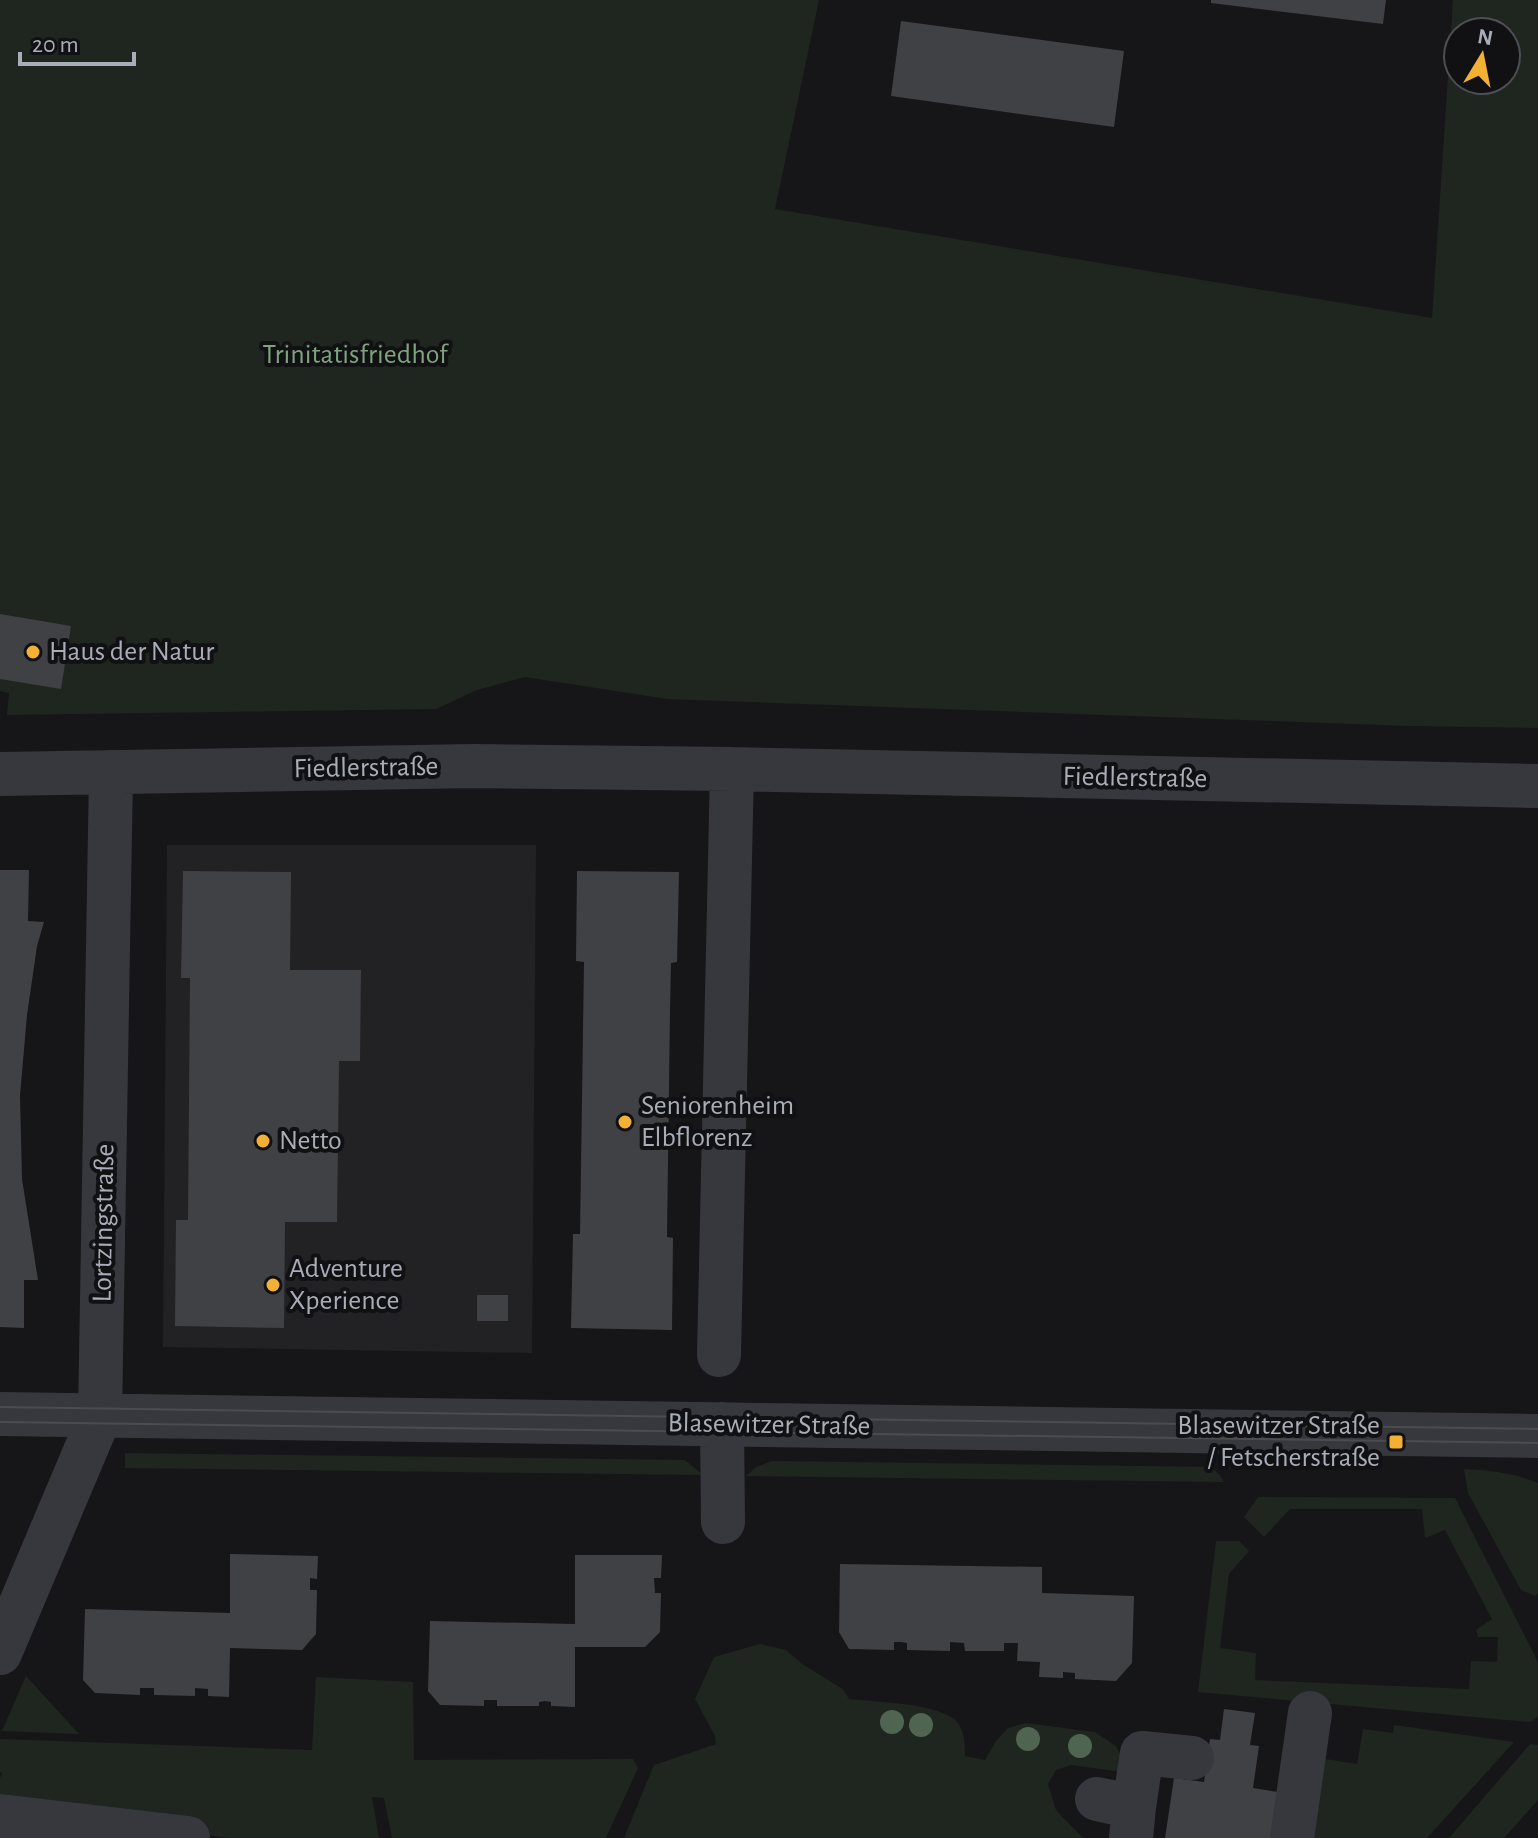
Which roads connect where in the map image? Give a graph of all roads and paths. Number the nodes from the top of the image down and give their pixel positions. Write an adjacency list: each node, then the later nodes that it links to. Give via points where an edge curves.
1 (732, 769): 2 (street, Fiedlerstraße, via 475,766); 4 (street, Fiedlerstraße); 5 (street)
2 (111, 772): 3 (street, Fiedlerstraße); 7 (street, Lortzingstraße)
3 (0, 774)
4 (1538, 786)
5 (719, 1355)
6 (0, 1414): 7 (street, Blasewitzer Straße)
7 (100, 1416): 8 (street, Blasewitzer Straße); 13 (street, Lortzingstraße)
8 (722, 1424): 9 (street, Blasewitzer Straße); 12 (street)
9 (1479, 1435): 10 (street, Blasewitzer Straße); 11 (street)
10 (1538, 1436)
11 (1538, 1466)
12 (723, 1522)
13 (0, 1653)
14 (1310, 1713): 19 (street)
15 (1192, 1758): 16 (street, via 1142,1753)
16 (1121, 1815)
17 (0, 1816): 18 (street)
18 (188, 1838)
19 (1292, 1838)

